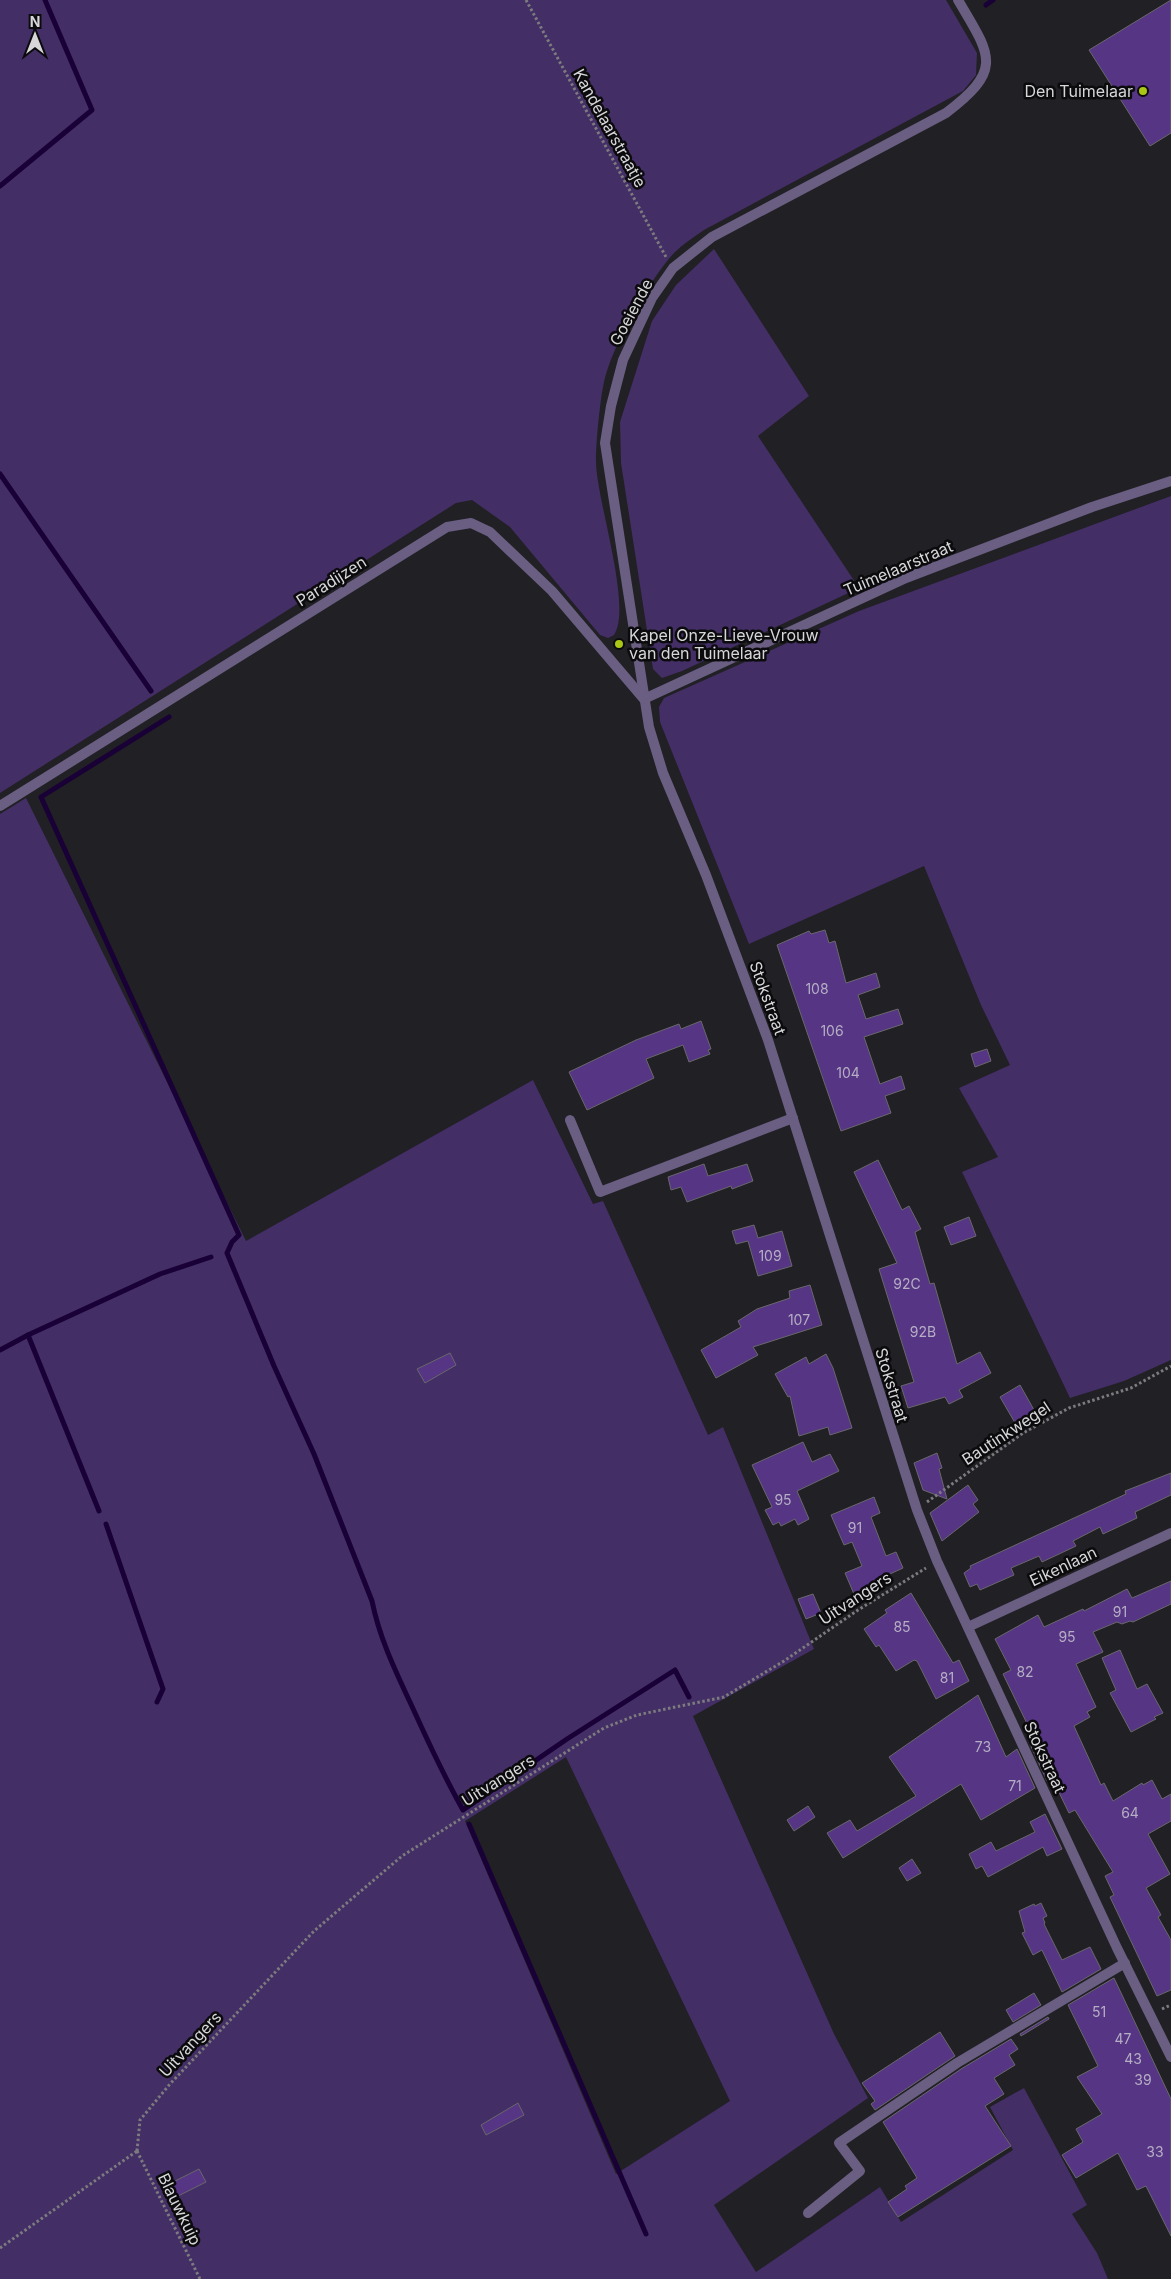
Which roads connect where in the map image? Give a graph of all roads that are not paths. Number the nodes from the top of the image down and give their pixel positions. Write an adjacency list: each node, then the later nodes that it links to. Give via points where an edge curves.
1 (958, 0): 3 (street, Goeiende, via 984,44 987,60 982,80 946,113 712,237 673,268 652,298 623,360 606,442)
2 (1171, 481): 3 (street, Tuimelaarstraat, via 1092,507 906,578)
3 (644, 698): 4 (street, Paradijzen, via 552,591 490,532 471,523 447,527); 5 (street, Stokstraat, via 648,727 663,773 706,875 768,1040)
4 (0, 806)
5 (793, 1118): 6 (street, via 600,1192); 8 (street, Stokstraat, via 917,1510)
6 (570, 1120)
7 (1171, 1534): 8 (street, Eikenlaan)
8 (968, 1627): 9 (street, Stokstraat)
9 (1125, 1963): 10 (street, Stokstraat); 11 (street, via 957,2063 839,2143 860,2171)
10 (1171, 2057)
11 (808, 2213)

